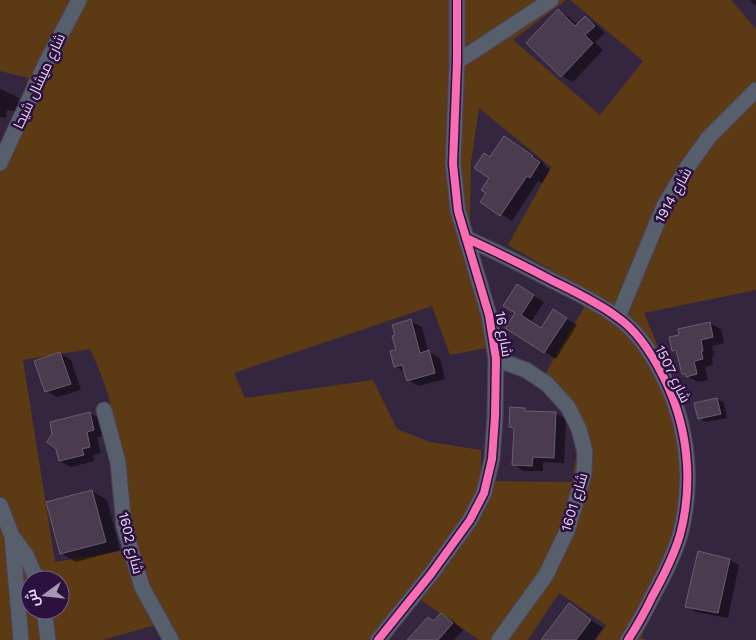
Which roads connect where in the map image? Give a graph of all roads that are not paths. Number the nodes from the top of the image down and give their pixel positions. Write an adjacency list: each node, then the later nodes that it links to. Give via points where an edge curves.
1 (457, 0): 4 (street, شارع 16)
2 (551, 0): 4 (street)
3 (76, 4): 6 (street, شارع ميشال شيحا)
4 (457, 62): 7 (street, شارع 16, via 453,164 458,211)
5 (756, 90): 8 (street, شارع 1914, via 709,137 686,169 664,206)
6 (0, 163)
7 (466, 238): 8 (street, شارع 1507); 9 (street, شارع 16, via 489,315)
8 (618, 317): 20 (street, شارع 1507, via 642,341 672,393 681,423 687,466 686,503 680,536 659,585)
9 (496, 359): 18 (street, شارع 16, via 492,459 484,493 459,536); 19 (street, شارع 1601, via 526,370 547,384 568,406 585,452 584,474 566,531 546,575)
10 (104, 410): 17 (street, شارع 1602, via 118,462 124,526 142,587)
11 (0, 505): 12 (street)
12 (12, 536): 13 (street); 15 (street)
13 (33, 570)
14 (45, 620): 16 (street)
15 (21, 640)
16 (48, 640)
17 (171, 640)
18 (378, 640)
19 (499, 640)
20 (628, 640)

